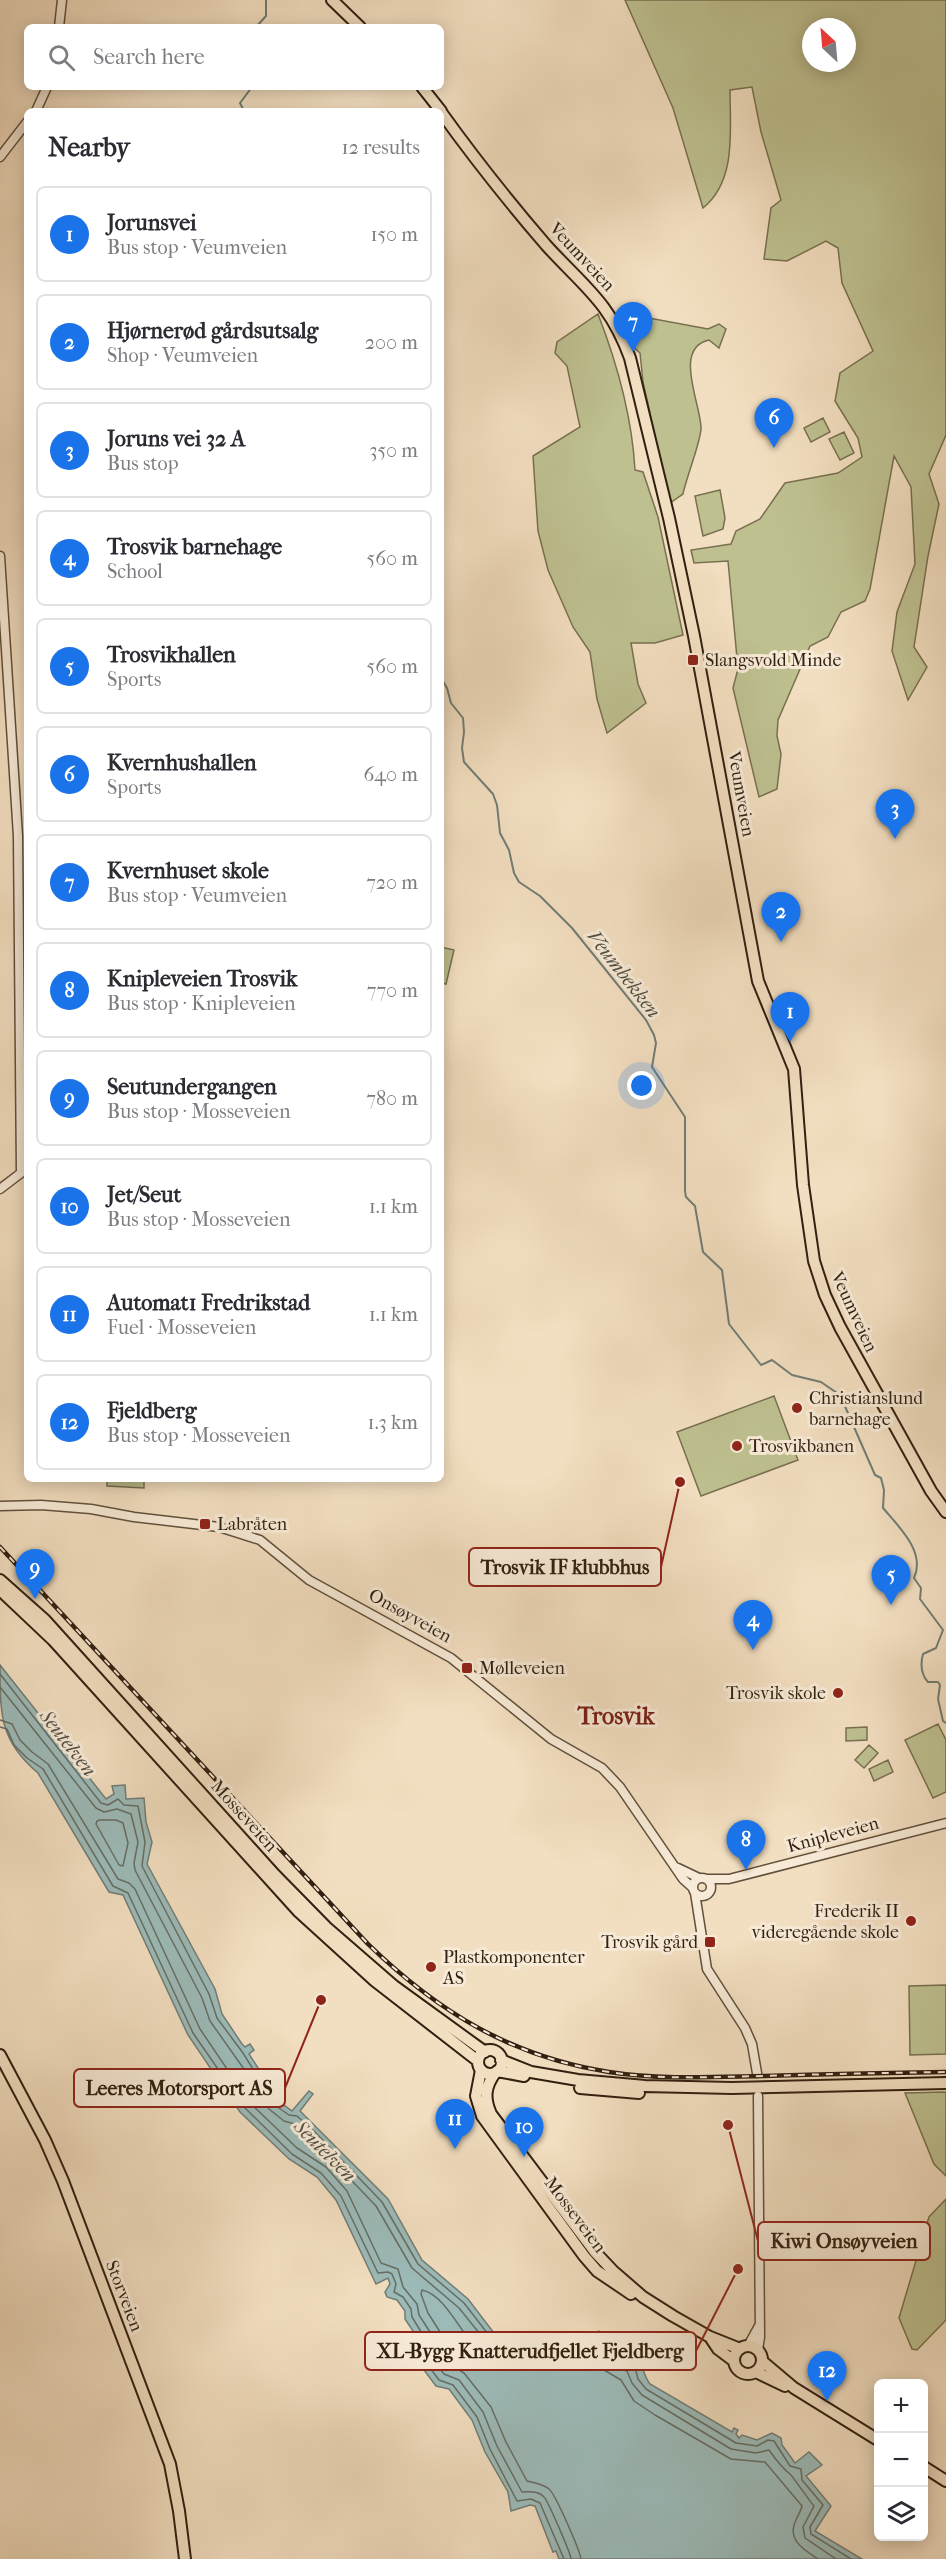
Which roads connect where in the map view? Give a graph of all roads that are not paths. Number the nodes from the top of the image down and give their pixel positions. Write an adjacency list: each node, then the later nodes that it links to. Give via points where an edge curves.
1 (62, 0): 3 (street)
2 (332, 0): 4 (main road)
3 (59, 24)
4 (357, 24)
5 (46, 90): 7 (street)
6 (424, 90): 8 (main road, Veumveien)
7 (38, 108)
8 (439, 108)
9 (444, 115): 15 (main road, Veumveien, via 536,232 599,300 621,334 630,358 694,636 758,981 795,1069 805,1203 816,1266 840,1327)
10 (24, 126): 11 (street)
11 (0, 158)
12 (0, 556): 13 (street, via 18,836 21,1173)
13 (0, 1189)
14 (0, 1506): 19 (street, Onsøyveien, via 91,1509 219,1527 260,1540 309,1580 451,1658 551,1739 609,1774)
15 (946, 1512)
16 (0, 1580): 27 (main road, Mosseveien, via 53,1628 326,1927)
17 (0, 1590): 27 (main road, Mosseveien, via 53,1640 298,1911 375,1981)
18 (946, 1823): 21 (street, Knipleveien)
19 (678, 1868): 20 (street, Onsøyveien); 22 (street, Onsøyveien)
20 (703, 1879): 21 (street, Knipleveien); 22 (street, via 694,1882); 23 (street, via 711,1884)
21 (729, 1879): 23 (street, Knipleveien)
22 (694, 1890): 23 (street, via 700,1896); 24 (street, Onsøyveien)
23 (708, 1893): 24 (street, Onsøyveien)
24 (700, 1918): 29 (street, Onsøyveien, via 707,1969 745,2028)
25 (0, 2055): 42 (main road, Storveien, via 63,2181 162,2443 176,2494)
26 (501, 2060): 27 (main road, via 494,2051); 28 (main road, Mosseveien); 31 (main road, via 519,2069 578,2080)
27 (481, 2061): 28 (main road, via 489,2074); 33 (main road, Mosseveien, via 476,2096 482,2116 597,2271 631,2294)
28 (496, 2072): 31 (main road, via 618,2092); 33 (main road, Mosseveien, via 486,2096 497,2124 602,2260)
29 (757, 2073)
30 (946, 2083): 31 (main road)
31 (732, 2088)
32 (758, 2096): 35 (street, via 760,2337)
33 (643, 2297): 34 (main road, Mosseveien)
34 (710, 2337): 35 (main road, Mosseveien); 36 (main road, Mosseveien)
35 (752, 2351): 36 (main road); 37 (main road); 38 (main road, Mosseveien)
36 (734, 2361): 37 (main road, Mosseveien, via 743,2373)
37 (756, 2372): 38 (main road, Mosseveien)
38 (794, 2388): 39 (main road, Mosseveien)
39 (874, 2437)
40 (928, 2470): 41 (main road)
41 (946, 2481)
42 (185, 2559)

